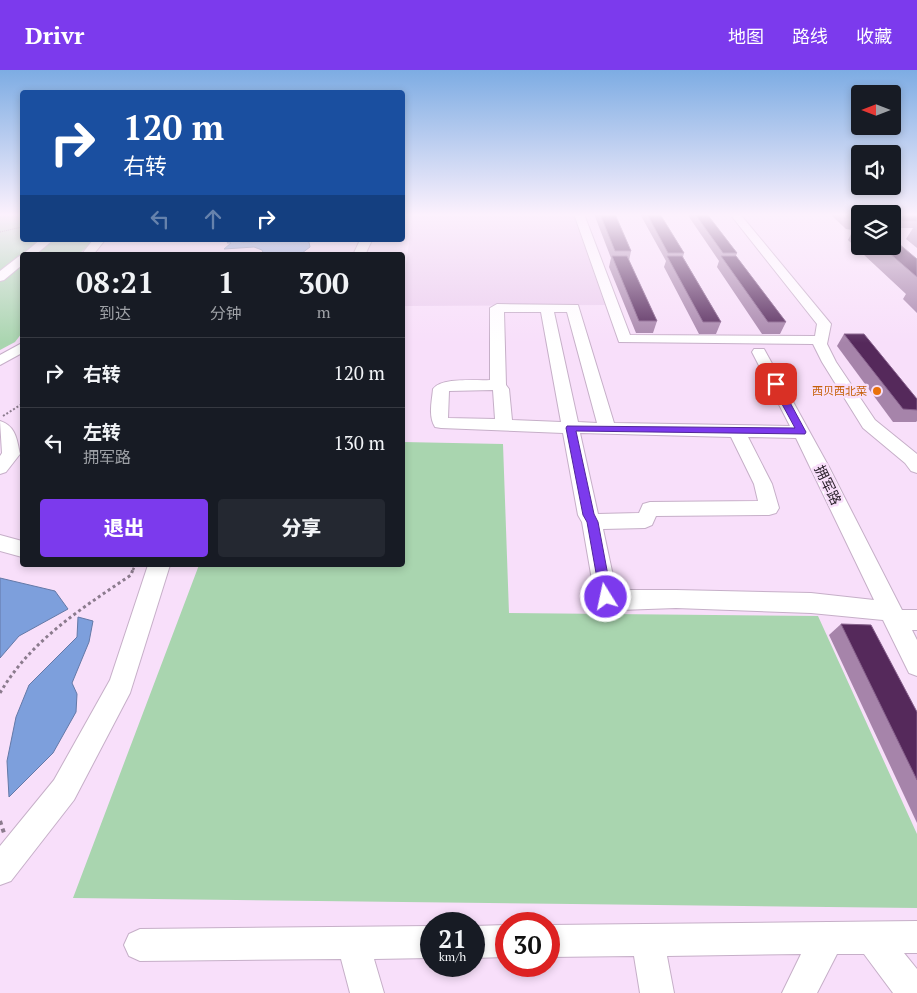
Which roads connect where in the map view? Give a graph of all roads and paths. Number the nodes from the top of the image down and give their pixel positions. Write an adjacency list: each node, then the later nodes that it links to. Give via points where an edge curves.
1 (595, 257): 6 (street, via 624,339)
2 (770, 257): 6 (street, via 824,324)
3 (20, 262): 4 (street)
4 (0, 277)
5 (546, 308): 10 (street, via 497,308); 15 (street); 16 (street, via 573,308)
6 (821, 340): 19 (street, via 829,362 869,424)
7 (20, 348): 9 (street)
8 (759, 352): 18 (street, 拥军路)
9 (0, 361)
10 (498, 385): 13 (street); 13 (street, via 445,386 439,417 441,423)
11 (20, 405): 12 (path)
12 (0, 418)
13 (504, 425): 15 (street)
14 (0, 428): 20 (street, via 7,434 11,454)
15 (571, 428): 16 (street); 21 (street)
16 (607, 428): 17 (street)
17 (737, 432): 18 (street); 21 (street, via 763,484 769,508 650,509 645,520)
18 (801, 432): 26 (street, 拥军路)
19 (917, 467)
20 (0, 468)
21 (592, 522): 26 (street, via 606,597 620,601 811,602)
22 (0, 543): 23 (street)
23 (20, 548)
24 (134, 567): 29 (path, via 131,575 66,620 29,653)
25 (158, 567): 30 (street, via 121,685 64,790)
26 (892, 615): 27 (street); 28 (street, 拥军路)
27 (917, 620)
28 (917, 665)
29 (0, 692)
30 (0, 870)
31 (828, 938): 32 (street); 34 (street); 41 (street)
32 (872, 938): 33 (street); 42 (street)
33 (917, 938)
34 (648, 940): 35 (street); 40 (street)
35 (560, 941)
36 (420, 942): 37 (street)
37 (353, 943): 38 (street); 39 (street)
38 (140, 944)
39 (367, 993)
40 (658, 993)
41 (799, 993)
42 (914, 993)

